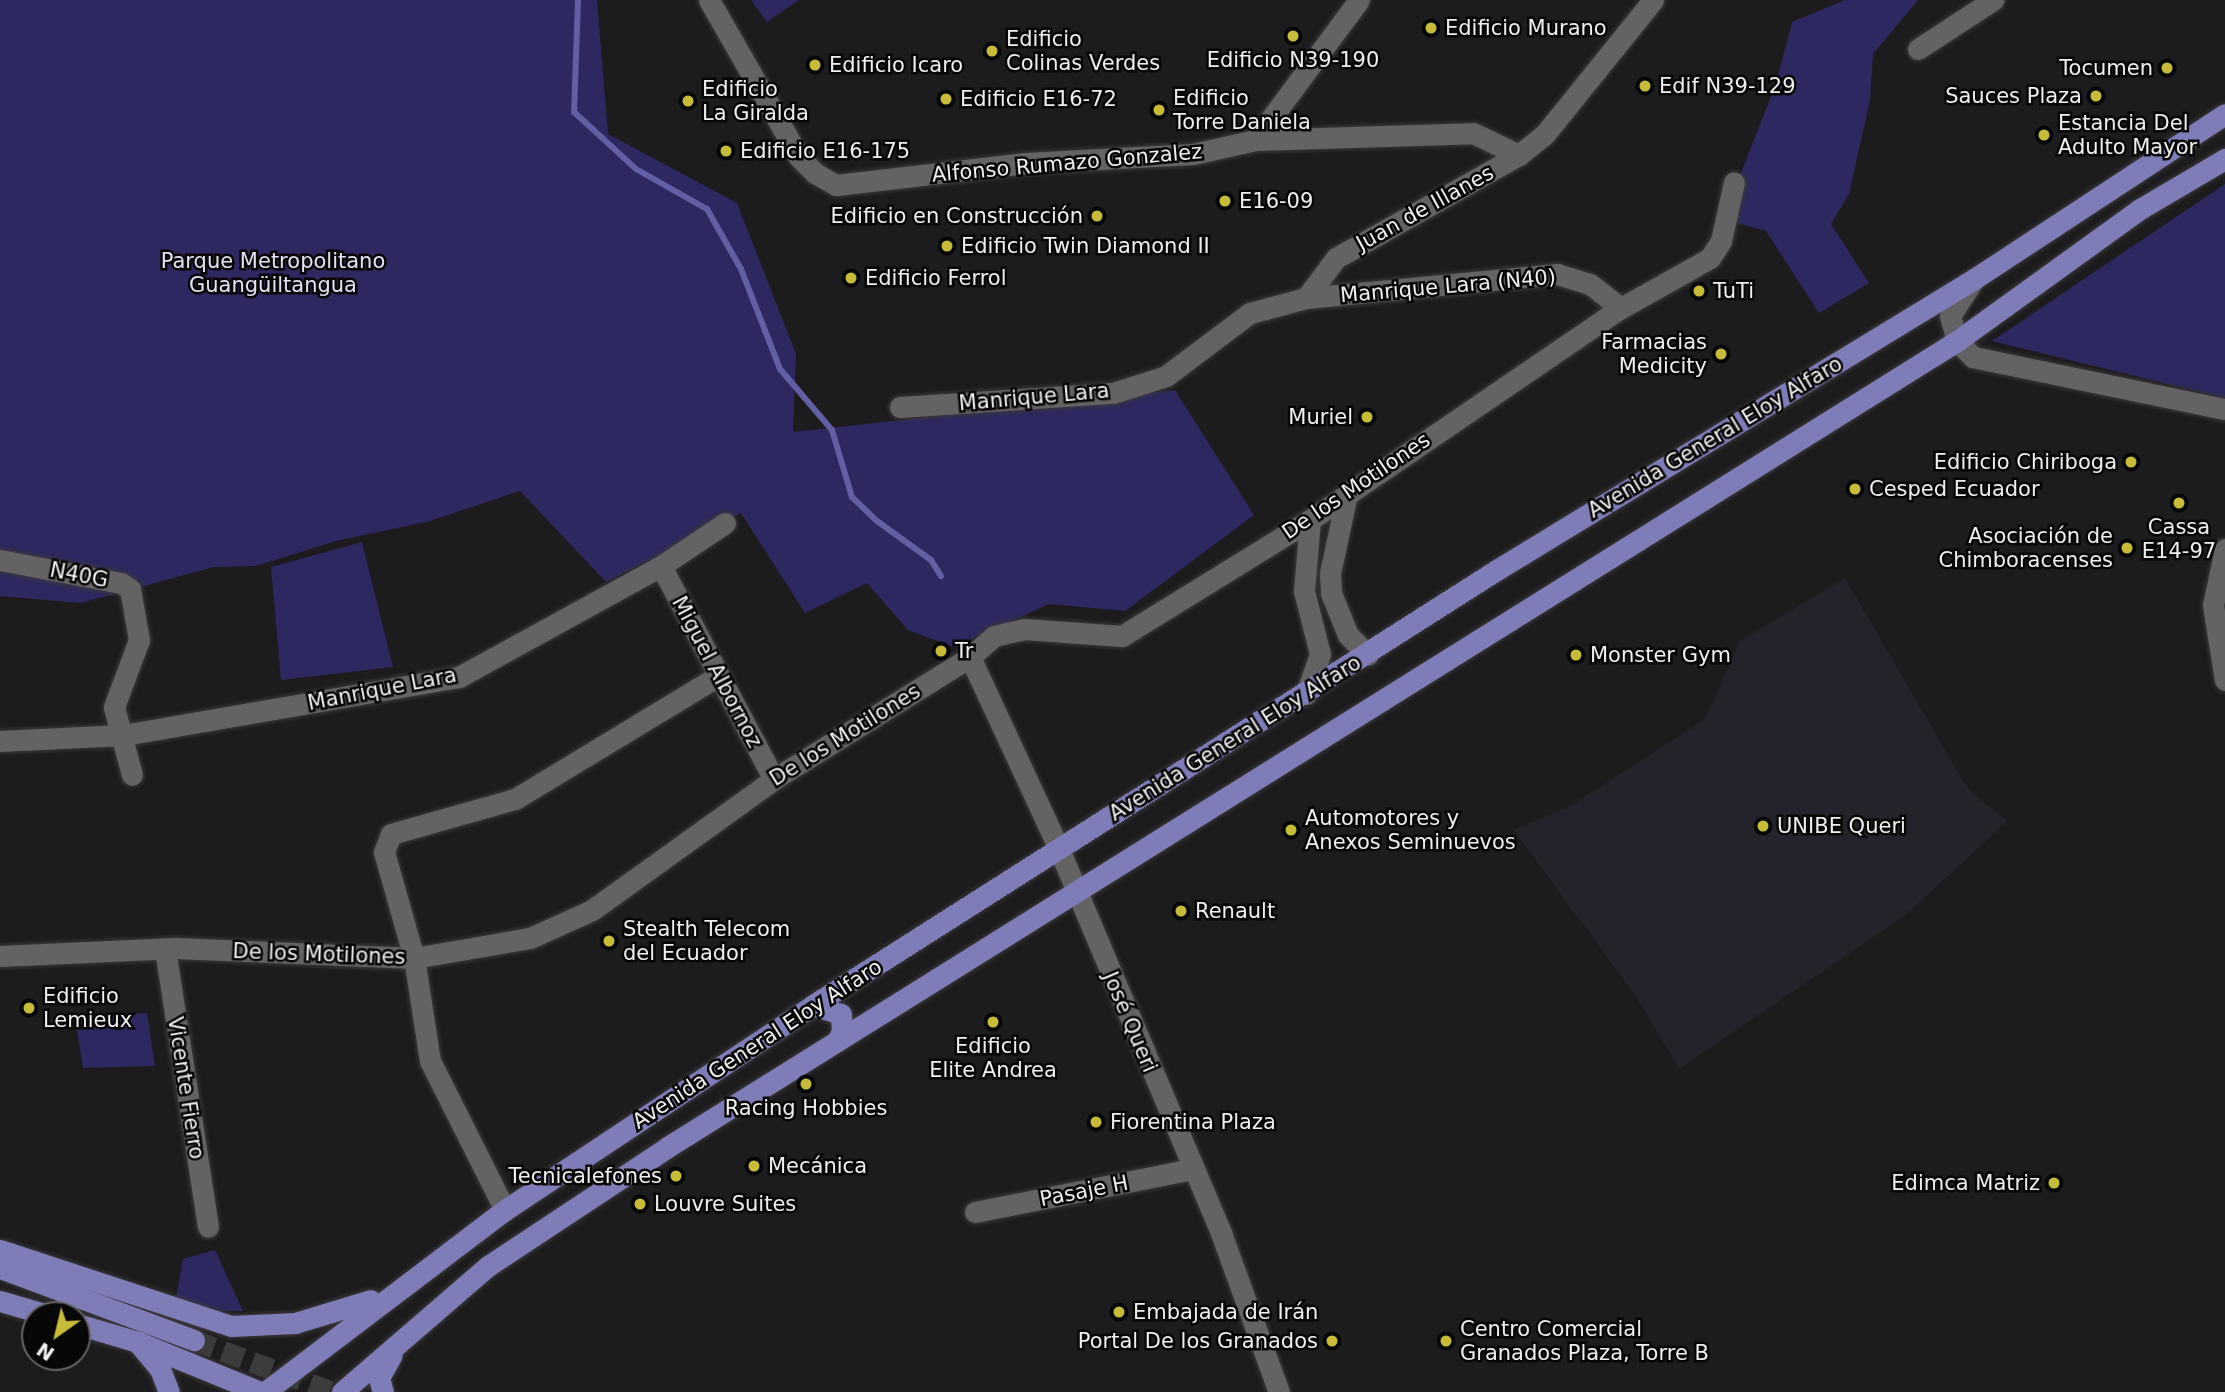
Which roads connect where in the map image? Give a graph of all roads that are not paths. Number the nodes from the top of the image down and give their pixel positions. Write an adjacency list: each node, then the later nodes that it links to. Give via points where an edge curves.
1 (709, 0): 7 (street, Alfonso Rumazo Gonzalez, via 799,157 836,185 1026,163 1193,154)
2 (1359, 0): 7 (street)
3 (1653, 0): 8 (street, Juan de Illanes, via 1545,134)
4 (1993, 0): 5 (street)
5 (1918, 49)
6 (2225, 114): 11 (main road, Avenida General Eloy Alfaro)
7 (1255, 140): 8 (street, Alfonso Rumazo Gonzalez, via 1473,133)
8 (1519, 155): 12 (street, Juan de Illanes, via 1336,258)
9 (2225, 159): 14 (main road, Avenida General Eloy Alfaro, via 2140,209)
10 (1734, 182): 13 (street, De los Motilones, via 1721,241 1710,258)
11 (1973, 279): 14 (street, via 1950,316); 23 (main road, Avenida General Eloy Alfaro, via 1495,571)
12 (1306, 298): 13 (street, Manrique Lara (N40), via 1558,274 1590,284); 15 (street, Manrique Lara, via 1250,313 1166,376 1113,393)
13 (1621, 308): 17 (street, De los Motilones)
14 (1957, 341): 16 (street, via 1973,357 1994,365); 33 (main road, Avenida General Eloy Alfaro)
15 (900, 407)
16 (2225, 409)
17 (1347, 494): 18 (street, De los Motilones); 23 (street, via 1330,573 1331,593 1348,635)
18 (1310, 520): 24 (street, De los Motilones, via 1122,636 1007,629); 27 (street, via 1304,591 1320,653)
19 (725, 523): 22 (street, Manrique Lara)
20 (2225, 549): 26 (street, via 2213,605)
21 (0, 559): 28 (street, N40G, via 121,583 130,589 139,640 114,707)
22 (661, 566): 25 (street, Miguel Albornoz); 28 (street, Manrique Lara, via 459,677)
23 (1368, 655): 27 (main road, Avenida General Eloy Alfaro)
24 (970, 657): 31 (street, De los Motilones); 32 (street, José Queri)
25 (718, 676): 31 (street, Miguel Albornoz); 36 (street, via 515,799 391,834 384,852)
26 (2225, 680)
27 (1306, 694): 32 (main road, Avenida General Eloy Alfaro)
28 (123, 735): 29 (street, Manrique Lara); 30 (street)
29 (0, 741)
30 (132, 775)
31 (774, 779): 36 (street, De los Motilones, via 592,910 530,938)
32 (1059, 849): 33 (street, José Queri); 37 (main road, Avenida General Eloy Alfaro)
33 (1074, 892): 38 (main road, Avenida General Eloy Alfaro); 39 (street, José Queri)
34 (165, 949): 35 (street, De los Motilones); 36 (street, De los Motilones); 42 (street, Vicente Fierro)
35 (0, 956)
36 (414, 958): 40 (street, via 430,1061)
37 (813, 1005): 38 (main road, via 841,1014); 40 (main road, Avenida General Eloy Alfaro)
38 (838, 1040): 49 (main road, Avenida General Eloy Alfaro, via 488,1266)
39 (1193, 1169): 41 (street, Pasaje H); 57 (street, José Queri)
40 (505, 1210): 45 (main road, Avenida General Eloy Alfaro)
41 (975, 1212)
42 (208, 1227)
43 (0, 1250): 45 (main road, via 230,1326 254,1328 340,1313)
44 (0, 1268): 50 (main road)
45 (407, 1282): 54 (main road, Avenida General Eloy Alfaro)
46 (0, 1301): 47 (main road)
47 (21, 1307)
48 (91, 1328): 51 (main road)
49 (405, 1336): 55 (main road, Avenida General Eloy Alfaro); 56 (main road, via 379,1378)
50 (194, 1340)
51 (138, 1342): 52 (main road, via 160,1369); 53 (main road)
52 (169, 1392)
53 (260, 1392)
54 (265, 1392)
55 (342, 1392)
56 (383, 1392)
57 (1279, 1392)

